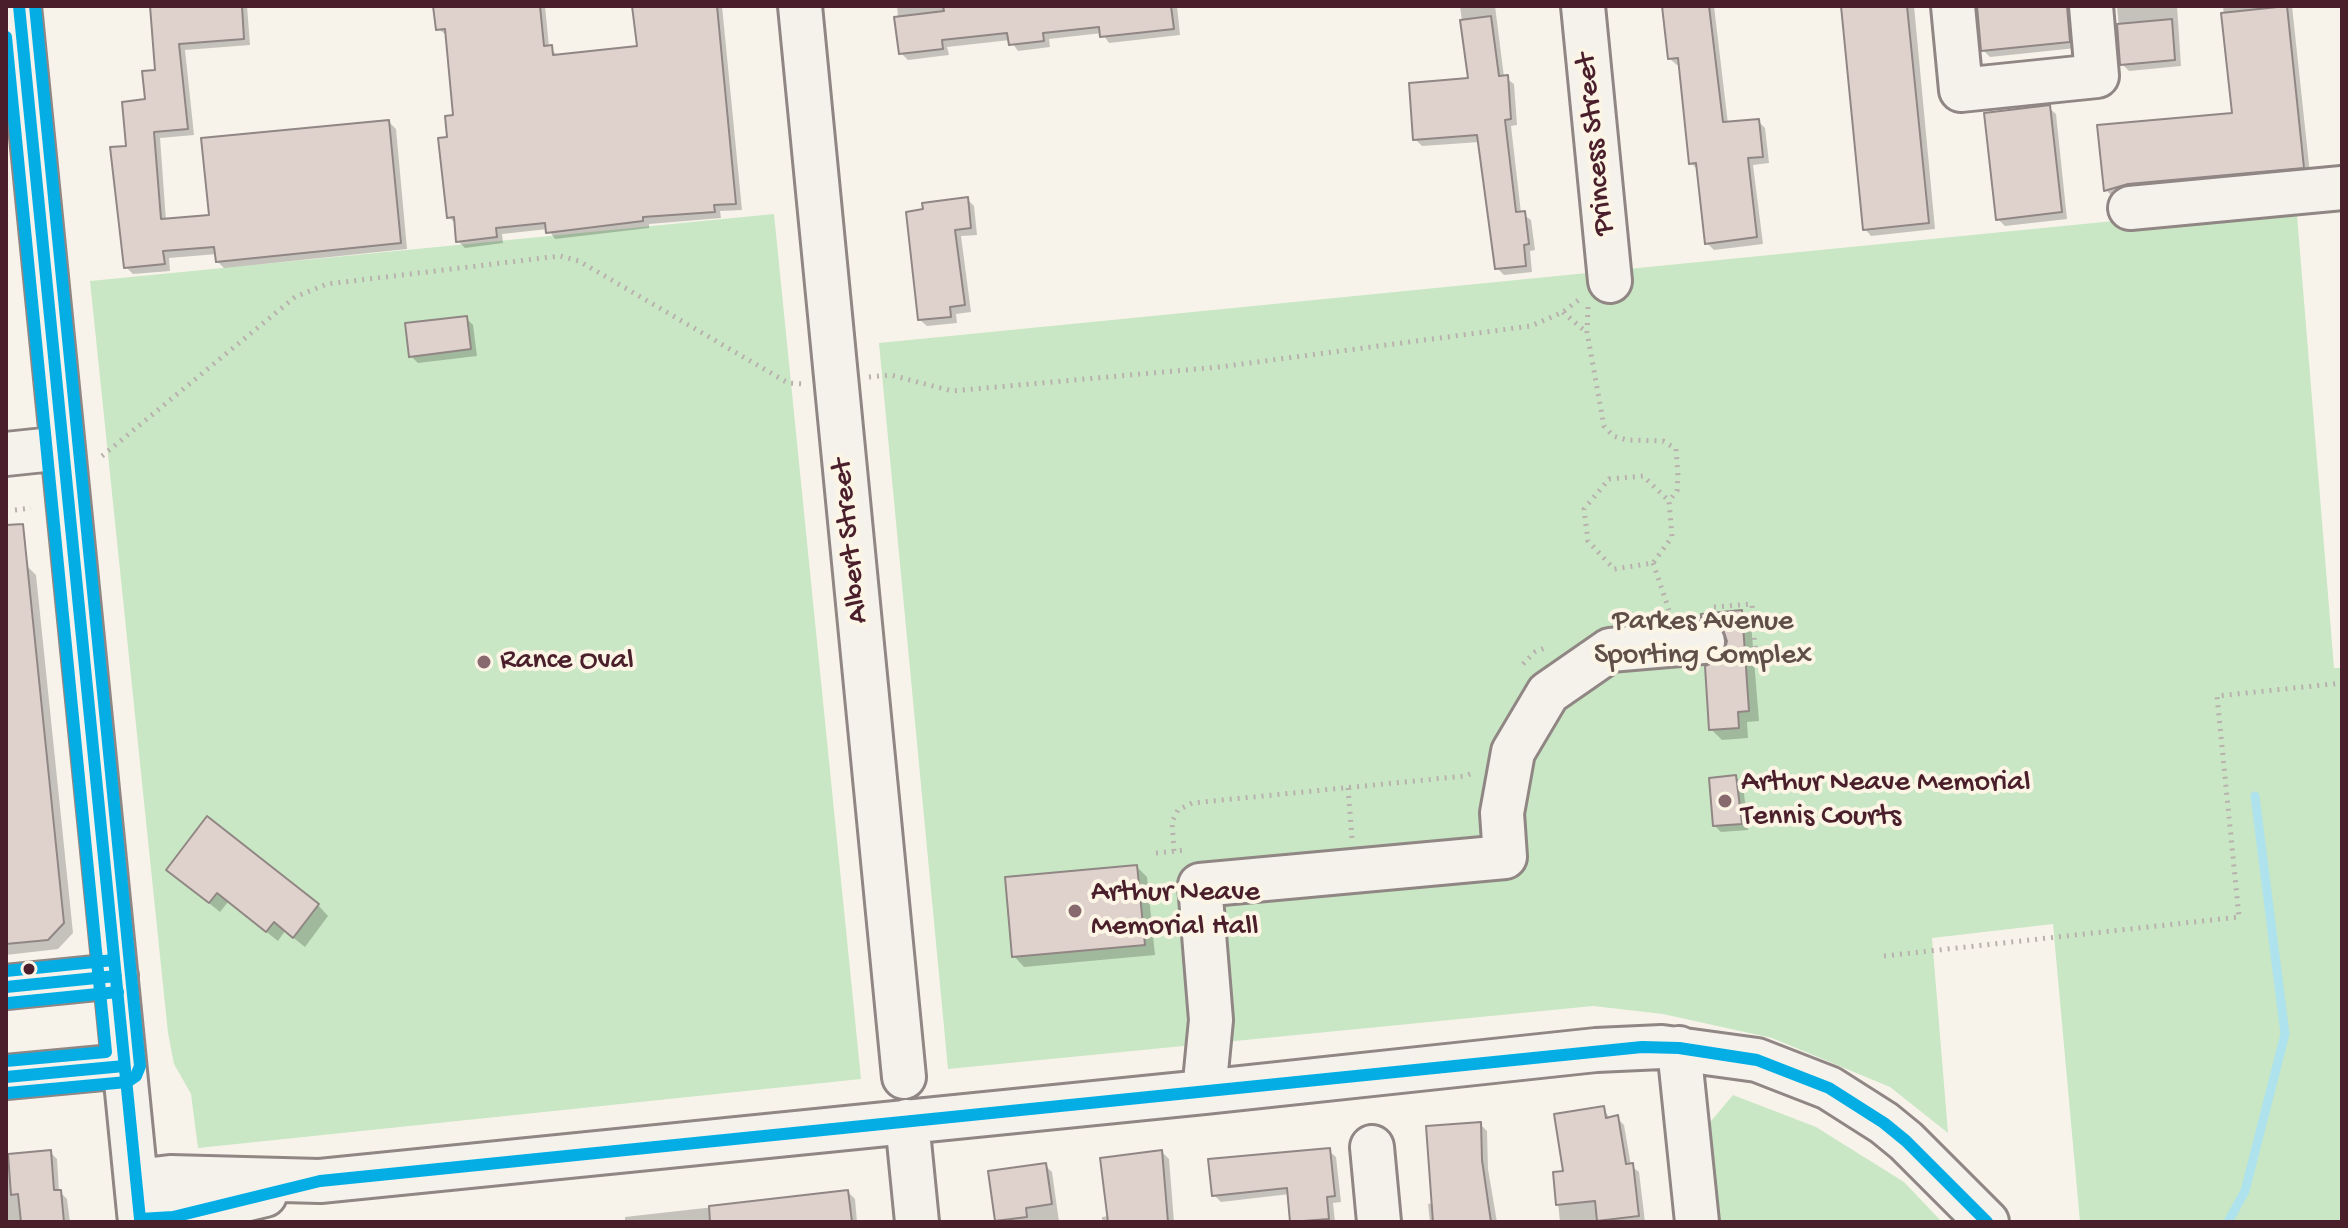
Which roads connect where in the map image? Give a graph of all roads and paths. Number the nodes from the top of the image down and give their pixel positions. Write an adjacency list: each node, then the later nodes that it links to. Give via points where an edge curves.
1 (19, 6): 11 (street)
2 (800, 6): 34 (street, Albert Street)
3 (1583, 6): 8 (street, Princess Street)
4 (1953, 6): 5 (street, via 1961,90 2097,76)
5 (2091, 6)
6 (2342, 188): 7 (street)
7 (2130, 208)
8 (1600, 286): 10 (path)
9 (1563, 312): 10 (path)
10 (1587, 332): 13 (path, via 1604,426 1613,436 1663,441 1676,449 1677,491)
11 (63, 448): 12 (street); 29 (street)
12 (6, 454)
13 (1669, 501): 16 (path, via 1672,537); 16 (path, via 1643,476 1609,479 1584,509 1588,541 1614,569)
14 (31, 508): 15 (path)
15 (15, 510)
16 (1653, 563): 17 (path)
17 (1669, 610): 18 (path); 19 (path)
18 (1658, 616)
19 (1699, 619): 21 (path, via 1752,604 1756,662); 27 (street, via 1610,650 1548,693 1513,752 1502,813 1505,857)
20 (1558, 643): 22 (path, via 1535,652)
21 (1745, 662)
22 (1516, 671)
23 (2342, 683): 28 (path, via 2217,696 2239,917)
24 (1487, 762): 25 (path, via 1465,776)
25 (1348, 788): 26 (path, via 1192,803 1178,810 1172,822); 27 (path)
26 (1174, 851)
27 (1355, 869): 35 (street, via 1200,885 1211,1020)
28 (1884, 956)
29 (116, 976): 30 (street); 32 (street)
30 (6, 987)
31 (1679, 1048): 35 (street, via 1596,1050); 41 (street); 42 (street, via 1757,1060 1829,1088 1895,1132)
32 (124, 1066): 33 (street); 38 (street)
33 (6, 1077)
34 (904, 1077)
35 (1204, 1092): 36 (street)
36 (907, 1121): 38 (street, via 320,1181 170,1177); 39 (street)
37 (1372, 1147): 40 (street)
38 (138, 1207)
39 (917, 1222)
40 (1379, 1222)
41 (1697, 1222)
42 (1987, 1222)

